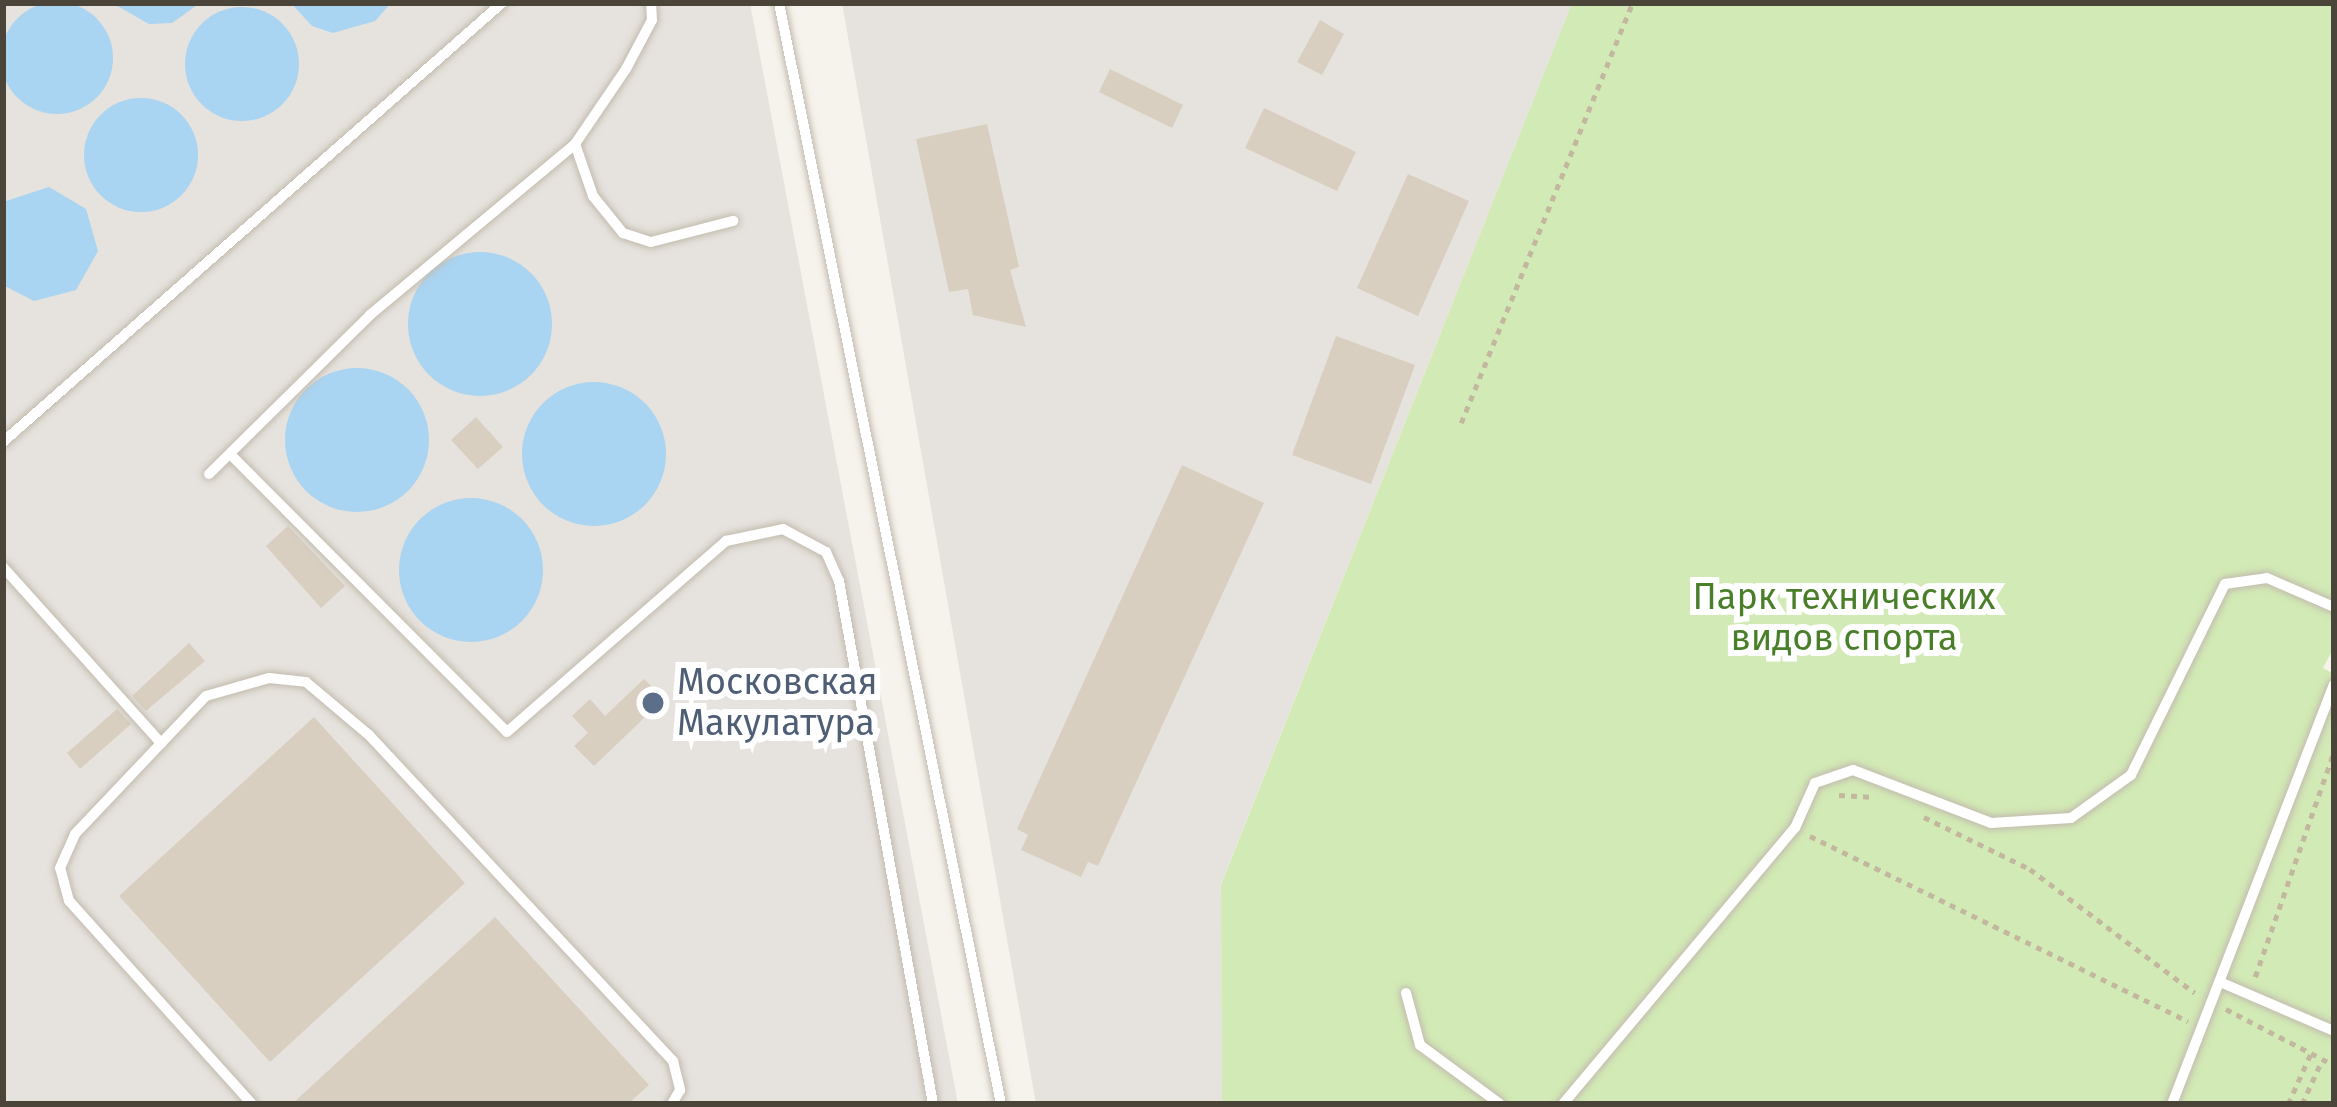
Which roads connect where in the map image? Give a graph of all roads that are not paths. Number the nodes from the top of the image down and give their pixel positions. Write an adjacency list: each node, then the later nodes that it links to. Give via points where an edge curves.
1 (502, 3): 6 (lane)
2 (651, 3): 4 (lane, via 652,20 626,69)
3 (779, 3): 19 (lane)
4 (575, 144): 5 (lane, via 593,196 623,233 652,242); 7 (lane, via 370,315)
5 (733, 221)
6 (3, 442)
7 (230, 454): 8 (lane); 18 (lane, via 507,732 726,541 783,529 826,552 838,581)
8 (208, 474)
9 (3, 567): 12 (lane)
10 (2334, 607): 21 (lane, via 2267,578 2225,584 2131,776 2072,818 1991,823 1853,770 1815,783 1795,828)
11 (2334, 685): 13 (lane)
12 (161, 743): 16 (lane, via 75,834 60,868 69,901); 17 (lane, via 206,696 268,678 306,682 369,735 673,1061 680,1090)
13 (2220, 982): 15 (lane); 22 (lane)
14 (1406, 993): 20 (lane, via 1420,1045)
15 (2334, 1031)
16 (253, 1104)
17 (672, 1104)
18 (933, 1104)
19 (1001, 1104)
20 (1500, 1104)
21 (1563, 1104)
22 (2172, 1104)

